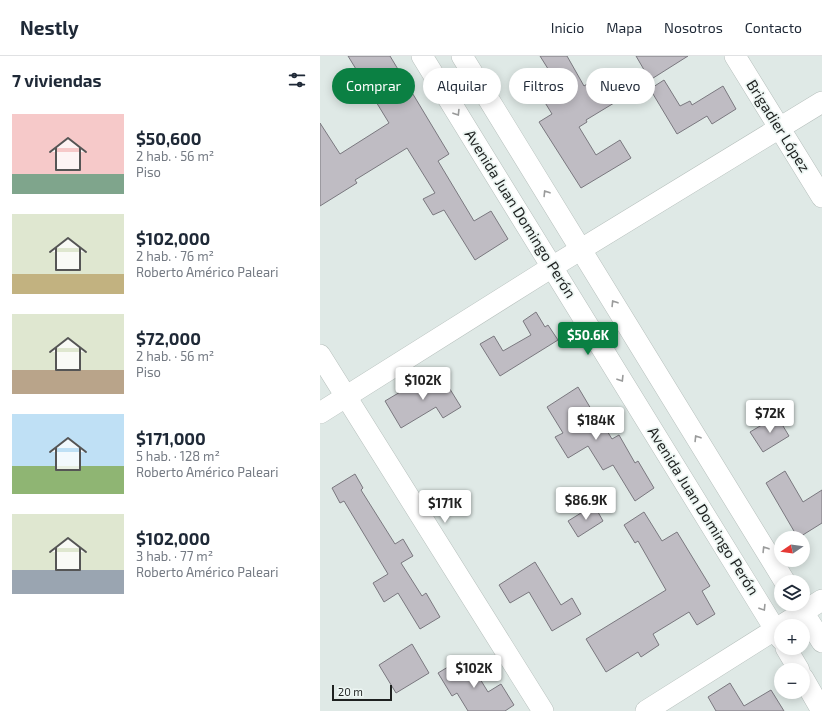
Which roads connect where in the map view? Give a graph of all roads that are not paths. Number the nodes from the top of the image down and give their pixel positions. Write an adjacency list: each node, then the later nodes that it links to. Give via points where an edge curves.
1 (422, 56): 8 (street, Avenida Juan Domingo Perón, one-way to 8)
2 (462, 56): 7 (street, one-way to 2)
3 (735, 56): 5 (street, Brigadier López)
4 (822, 102): 5 (street)
5 (780, 129): 6 (street, Brigadier López); 7 (street)
6 (822, 197)
7 (581, 250): 8 (street); 12 (street, one-way to 7)
8 (552, 267): 10 (street); 18 (street, Avenida Juan Domingo Perón, one-way to 18)
9 (320, 356): 10 (street)
10 (346, 397): 11 (street); 22 (street)
11 (320, 413)
12 (781, 575)
13 (822, 600): 14 (street)
14 (810, 605)
15 (798, 611): 17 (street)
16 (803, 611): 20 (street)
17 (791, 619)
18 (774, 628)
19 (774, 636): 23 (street)
20 (822, 642)
21 (810, 690): 24 (street)
22 (543, 711)
23 (646, 711)
24 (822, 711)

